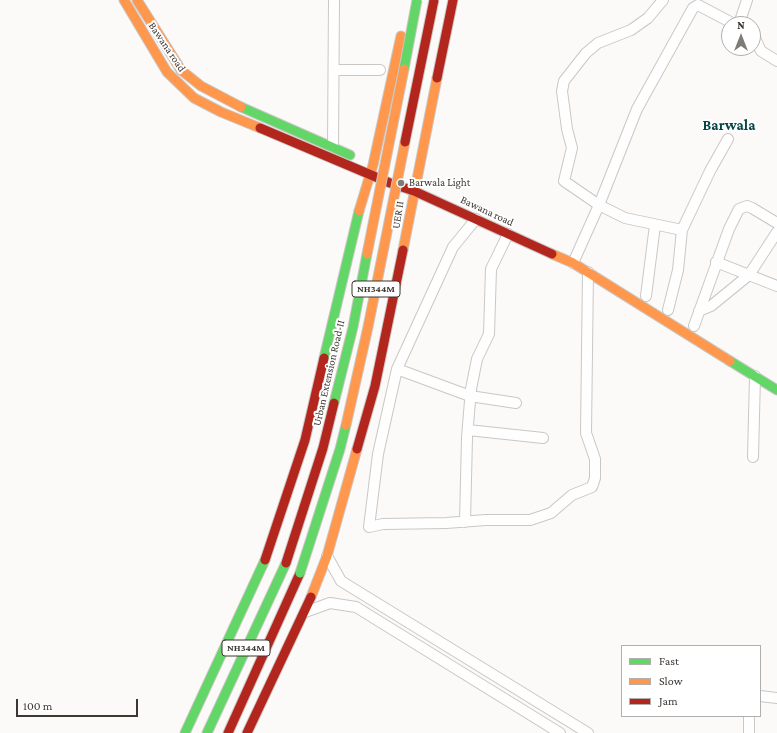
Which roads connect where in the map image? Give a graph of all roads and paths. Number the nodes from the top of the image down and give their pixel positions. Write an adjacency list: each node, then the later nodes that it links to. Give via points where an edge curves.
1 (124, 0): 19 (main road, Bawana road, via 167,72 194,98 221,112)
2 (137, 0): 17 (main road, Bawana road, via 181,70 196,82 240,107)
3 (334, 0): 14 (street)
4 (409, 0): 18 (main road)
5 (417, 0): 55 (main road, Urban Extension Road-II / NH344M, bridge, via 353,327 323,448 286,563)
6 (434, 0): 56 (main road, NH344M, bridge, via 368,327 340,449 300,573)
7 (453, 0): 20 (main road, UER II)
8 (663, 0): 21 (street, via 648,18 631,30 598,43 586,53 562,85 572,148 564,181)
9 (747, 0): 10 (street)
10 (742, 16)
11 (721, 17): 21 (street, via 698,5 692,8 637,109)
12 (761, 51): 13 (street)
13 (777, 61)
14 (334, 70): 15 (street); 17 (street)
15 (380, 70)
16 (728, 139): 25 (street)
17 (333, 148): 18 (main road, Bawana road)
18 (373, 165): 19 (main road); 20 (main road, Bawana road)
19 (369, 174): 20 (main road, Bawana road); 54 (main road, via 355,222 305,440 265,559)
20 (415, 186): 22 (main road, Bawana road); 28 (main road, Bawana road); 47 (main road, UER II, via 375,386)
21 (599, 205): 24 (street, via 625,218); 28 (street)
22 (476, 220): 27 (main road, Bawana road); 38 (street, via 453,247)
23 (777, 223): 29 (street, via 752,208 743,206 728,228)
24 (655, 225): 25 (street); 34 (street)
25 (682, 230): 36 (street)
26 (777, 232): 31 (street)
27 (508, 234): 28 (main road, Bawana road); 41 (street, via 491,269 489,334 475,363)
28 (575, 259): 30 (main road, Bawana road); 32 (main road, Bawana road)
29 (716, 262): 31 (street); 35 (street)
30 (588, 272): 39 (main road, Bawana road); 46 (street, via 586,433 594,454 594,483 536,519)
31 (749, 275): 33 (street); 35 (street, via 711,306)
32 (620, 281)
33 (777, 286)
34 (649, 298): 36 (main road)
35 (699, 311): 37 (street)
36 (671, 312)
37 (694, 326)
38 (397, 369): 41 (street); 46 (street, via 378,454 369,527 383,524)
39 (759, 371): 40 (main road, Bawana road); 45 (street)
40 (777, 390)
41 (470, 396): 42 (street); 43 (street)
42 (516, 403)
43 (468, 430): 44 (street); 46 (street)
44 (542, 438)
45 (753, 457)
46 (465, 522)
47 (327, 556): 48 (main road, UER II); 51 (street, via 341,581)
48 (305, 612): 53 (street, via 330,603 356,607); 57 (main road, UER II)
49 (761, 696): 50 (street)
50 (777, 698)
51 (560, 716): 53 (street); 58 (street)
52 (749, 717): 59 (street)
53 (555, 732)
54 (185, 733)
55 (207, 733)
56 (228, 733)
57 (247, 733)
58 (588, 733)
59 (749, 733)

